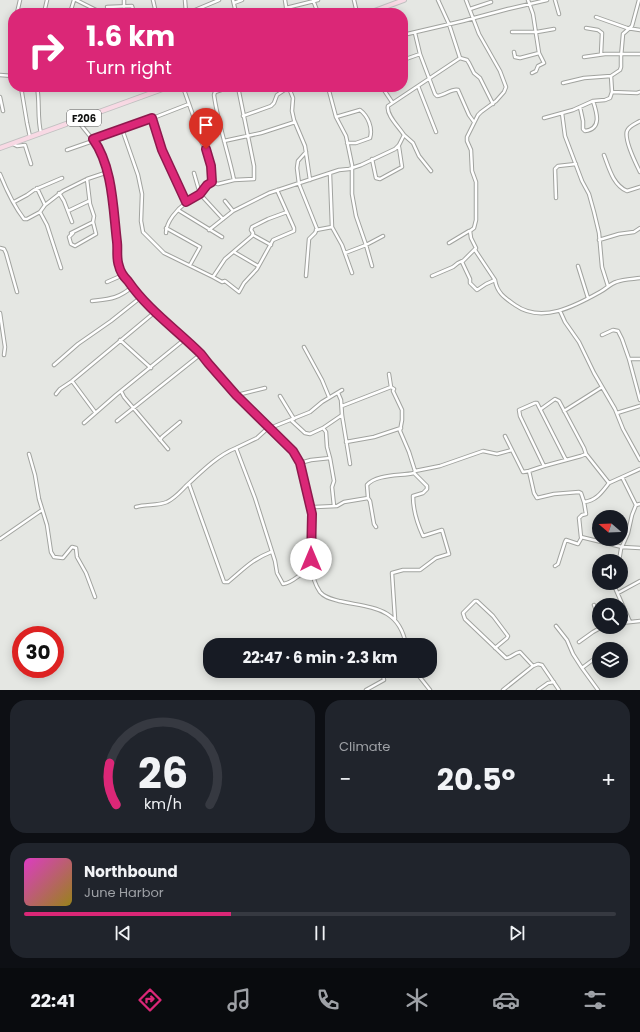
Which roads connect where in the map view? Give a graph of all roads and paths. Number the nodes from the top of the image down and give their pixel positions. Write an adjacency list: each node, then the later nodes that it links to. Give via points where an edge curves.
1 (75, 0): 20 (street)
2 (124, 0): 19 (street)
3 (219, 0): 23 (street)
4 (242, 0): 15 (street)
5 (285, 0): 24 (street)
6 (318, 0): 14 (street)
7 (404, 0): 25 (main road)
8 (438, 0): 30 (street)
9 (466, 0): 26 (street)
10 (528, 0): 17 (street)
11 (547, 0): 17 (street)
12 (555, 0): 27 (street)
13 (639, 0): 33 (street)
14 (313, 1): 24 (street)
15 (234, 2)
16 (491, 2): 26 (street)
17 (530, 4): 29 (street); 36 (street)
18 (107, 7): 21 (street)
19 (124, 7): 21 (street); 22 (street)
20 (92, 8)
21 (112, 8)
22 (133, 8)
23 (199, 8)
24 (286, 8)
25 (382, 8)
26 (470, 9): 29 (street)
27 (559, 14)
28 (596, 17): 33 (street)
29 (473, 18): 30 (street); 69 (street, via 506,85 504,92)
30 (449, 24): 37 (street); 47 (street)
31 (586, 28): 42 (street, via 602,32)
32 (554, 29): 36 (street)
33 (630, 29): 34 (street); 44 (street, via 623,34)
34 (640, 30)
35 (512, 32): 36 (street)
36 (536, 32): 40 (street)
37 (415, 33): 38 (street); 41 (street)
38 (408, 34)
39 (514, 52): 40 (street, via 518,58)
40 (539, 53): 48 (street, via 545,62)
41 (420, 54): 46 (street); 50 (street)
42 (602, 54): 44 (street); 45 (street)
43 (640, 54): 44 (street)
44 (621, 55): 49 (street, via 620,70)
45 (584, 57)
46 (408, 58)
47 (460, 58): 50 (street); 69 (street, via 467,60 480,78)
48 (532, 73)
49 (611, 76): 51 (street); 63 (street)
50 (429, 79): 52 (street); 79 (street, via 437,96 458,90)
51 (563, 83)
52 (418, 86): 67 (street); 82 (street)
53 (22, 92): 86 (street)
54 (38, 92): 83 (street)
55 (150, 92): 77 (main road, F206)
56 (185, 92): 68 (street)
57 (215, 92): 88 (street)
58 (239, 92): 73 (street)
59 (282, 92): 73 (street, via 271,106)
60 (291, 92): 78 (street)
61 (329, 92): 74 (street)
62 (385, 92): 67 (street)
63 (612, 92): 64 (street); 66 (street, via 608,99)
64 (640, 92)
65 (0, 97): 71 (street)
66 (593, 101): 70 (street); 70 (street, via 597,120 595,126 589,130 585,131 583,128)
67 (392, 102): 84 (street, via 387,107 388,111)
68 (189, 104): 75 (street); 110 (street, via 200,139 206,149)
69 (493, 104): 79 (street, via 481,112)
70 (580, 107): 72 (street)
71 (3, 111)
72 (562, 113): 76 (street); 98 (street, via 565,136)
73 (244, 116): 85 (street)
74 (336, 117): 89 (street); 89 (street, via 360,110 368,118 370,138)
75 (152, 118): 81 (street); 121 (street, via 162,150)
76 (544, 118)
77 (77, 120): 83 (main road, F206); 87 (street)
78 (294, 122): 85 (street); 94 (street, via 303,139)
79 (474, 122): 136 (street, via 467,139 476,182 476,220 474,228)
80 (640, 122): 102 (street, via 631,126 627,134)
81 (122, 130): 87 (street); 150 (street, via 142,194 143,232 164,253)
82 (436, 132)
83 (41, 133): 86 (main road, F206)
84 (404, 134): 91 (street); 100 (street)
85 (248, 136): 88 (street); 108 (street, via 254,180)
86 (30, 138): 90 (main road, F206)
87 (93, 139): 93 (street); 101 (street)
88 (223, 141): 108 (street)
89 (347, 143): 99 (street)
90 (13, 144): 92 (main road, F206); 97 (street, via 25,145)
91 (398, 146): 96 (street); 96 (street, via 403,166 384,178 376,178)
92 (0, 148)
93 (67, 150)
94 (306, 152): 109 (street); 111 (street, via 297,164)
95 (604, 155): 112 (street, via 610,173 620,186 627,191)
96 (372, 159): 99 (street)
97 (31, 164)
98 (576, 164): 117 (street, via 558,166 555,169); 141 (street, via 592,203)
99 (351, 168): 105 (street); 144 (street, via 356,216)
100 (431, 171)
101 (108, 172): 107 (street); 156 (street, via 115,211 118,263)
102 (640, 172)
103 (194, 173): 116 (street)
104 (0, 174): 120 (street)
105 (330, 174): 109 (street); 131 (street)
106 (62, 178): 113 (street)
107 (87, 179): 115 (street); 118 (street)
108 (234, 180): 110 (street, via 218,184)
109 (310, 180): 111 (street)
110 (212, 182): 116 (street)
111 (299, 184): 114 (street); 135 (street)
112 (640, 187)
113 (37, 188): 120 (street); 122 (street)
114 (277, 190): 124 (street); 127 (street)
115 (59, 193): 122 (street); 126 (street)
116 (200, 194): 121 (street); 128 (street)
117 (556, 198)
118 (90, 200): 126 (street); 130 (street)
119 (225, 201): 124 (street)
120 (14, 202): 125 (street, via 24,219)
121 (186, 202): 123 (street)
122 (45, 205): 125 (street)
123 (178, 210): 132 (street); 134 (street)
124 (233, 211): 128 (street)
125 (40, 212): 154 (street)
126 (68, 212): 129 (street)
127 (287, 212): 138 (street, via 256,224 251,229); 143 (street, via 294,231 273,240)
128 (223, 219): 134 (street)
129 (72, 222)
130 (93, 222): 130 (street, via 72,233 69,237 71,244 75,246 96,234)
131 (332, 227): 135 (street); 148 (street)
132 (166, 228): 137 (street); 150 (street, via 200,247)
133 (640, 228): 141 (street, via 634,232)
134 (209, 230): 140 (street)
135 (316, 230): 157 (street, via 309,239)
136 (470, 231): 142 (street); 146 (street, via 470,238)
137 (166, 233)
138 (253, 235): 143 (street); 147 (street)
139 (383, 236): 144 (street)
140 (222, 237)
141 (599, 240): 163 (street, via 602,267)
142 (449, 243)
143 (271, 245): 151 (street)
144 (366, 245): 148 (street); 152 (street)
145 (0, 248): 165 (street, via 6,253)
146 (476, 248): 149 (street); 161 (street)
147 (234, 252): 151 (street); 159 (street, via 225,259)
148 (345, 254): 155 (street)
149 (463, 261): 158 (street); 161 (street, via 462,264 475,290)
150 (190, 265): 159 (street)
151 (258, 266): 159 (street, via 239,292)
152 (372, 266)
153 (578, 266): 167 (street)
154 (61, 268)
155 (352, 273)
156 (123, 275): 162 (street); 164 (street)
157 (306, 276)
158 (432, 276)
159 (213, 277)
160 (640, 278): 163 (street, via 618,281)
161 (495, 280): 169 (street, via 504,298 519,308 547,313)
162 (107, 282)
163 (608, 286): 167 (street)
164 (132, 287): 166 (street); 168 (street, via 120,297)
165 (17, 292)
166 (140, 298): 170 (street); 181 (street)
167 (588, 298): 169 (street)
168 (92, 301)
169 (560, 311): 187 (street)
170 (155, 312): 173 (street); 175 (street)
171 (0, 313): 174 (street)
172 (602, 335): 179 (street, via 618,330)
173 (186, 339): 177 (street); 182 (street)
174 (2, 340): 178 (street, via 5,347)
175 (120, 340): 182 (street); 184 (street)
176 (304, 348): 194 (street)
177 (201, 354): 192 (street); 198 (street)
178 (4, 355)
179 (629, 359): 180 (street); 195 (street)
180 (640, 359)
181 (54, 365)
182 (151, 368): 189 (street)
183 (389, 374): 185 (street)
184 (72, 381): 191 (street); 201 (street)
185 (391, 387): 196 (street); 210 (street, via 402,410)
186 (265, 388): 192 (street)
187 (602, 388): 200 (street); 202 (street)
188 (342, 390): 190 (street)
189 (121, 391): 198 (street); 201 (street)
190 (338, 393): 194 (street); 196 (street)
191 (56, 394)
192 (236, 395): 208 (street)
193 (280, 396): 204 (street)
194 (329, 397): 204 (street, via 310,412)
195 (640, 400)
196 (342, 406): 203 (street)
197 (640, 406): 202 (street)
198 (134, 408): 205 (street); 212 (street)
199 (541, 409): 200 (street, via 557,399); 220 (street); 224 (street, via 535,402 518,412)
200 (564, 411): 218 (street)
201 (95, 412): 207 (street)
202 (617, 413): 221 (street)
203 (342, 415): 209 (street); 213 (street)
204 (293, 420): 208 (street); 209 (street, via 307,435)
205 (117, 421)
206 (180, 422): 212 (street)
207 (84, 423)
208 (269, 428): 214 (street, via 257,438); 222 (street, via 293,451)
209 (323, 428): 219 (street, via 326,432)
210 (401, 428): 213 (street, via 374,437); 227 (street)
211 (505, 436): 216 (street)
212 (160, 440): 215 (street)
213 (346, 442): 223 (street)
214 (236, 448): 230 (street, via 208,466); 244 (street, via 255,498)
215 (168, 449)
216 (512, 450): 226 (street, via 522,471); 227 (street, via 497,454 483,451)
217 (30, 454): 238 (street)
218 (586, 454): 220 (street); 229 (street)
219 (330, 458): 222 (street); 235 (street, via 334,481)
220 (566, 460): 224 (street)
221 (640, 460)
222 (300, 463): 237 (street)
223 (350, 464)
224 (544, 466): 226 (street)
225 (640, 469): 228 (street)
226 (529, 471): 232 (street, via 535,496 579,492)
227 (414, 472): 231 (street, via 372,480 367,485); 252 (street, via 427,486 423,493 413,496 416,518 422,534 425,536 442,530 449,554 436,558 420,570 392,573)
228 (622, 477): 229 (street); 234 (street)
229 (609, 483): 232 (street, via 601,494 591,501)
230 (188, 484): 236 (street, via 178,495 166,502); 244 (street, via 224,582 228,582 258,557)
231 (368, 498): 235 (street); 239 (street)
232 (584, 502): 240 (street, via 586,514 578,518)
233 (640, 504): 234 (street)
234 (636, 505): 242 (street)
235 (334, 506): 237 (street)
236 (136, 507)
237 (310, 508): 247 (street)
238 (42, 510): 241 (street); 251 (street, via 54,557 62,558 72,547 76,548 77,557 86,573)
239 (376, 527)
240 (582, 537): 242 (street); 246 (street, via 578,544 566,540 564,542 558,564)
241 (0, 539)
242 (622, 547): 243 (street); 245 (street)
243 (640, 548)
244 (271, 552): 247 (street, via 277,573 284,584)
245 (620, 554)
246 (555, 566)
247 (312, 569): 252 (street, via 318,589 326,598 376,608)
248 (640, 581): 250 (street)
249 (617, 590): 250 (street)
250 (618, 593): 254 (street)
251 (94, 597)
252 (395, 620): 257 (street)
253 (640, 621): 254 (street)
254 (630, 622)
255 (556, 626): 262 (street)
256 (592, 633): 258 (street)
257 (404, 638)
258 (579, 642)
259 (495, 648): 259 (street, via 463,617 464,612 475,601 493,616 508,636); 261 (street, via 507,658 520,652)
260 (592, 660): 262 (street)
261 (534, 666): 265 (street, via 542,665); 268 (street)
262 (582, 668): 271 (street)
263 (384, 678): 266 (street)
264 (421, 678): 267 (street)
265 (554, 682): 269 (street); 270 (street)
266 (366, 690)
267 (430, 690)
268 (503, 690)
269 (538, 690)
270 (559, 690)
271 (598, 690)

